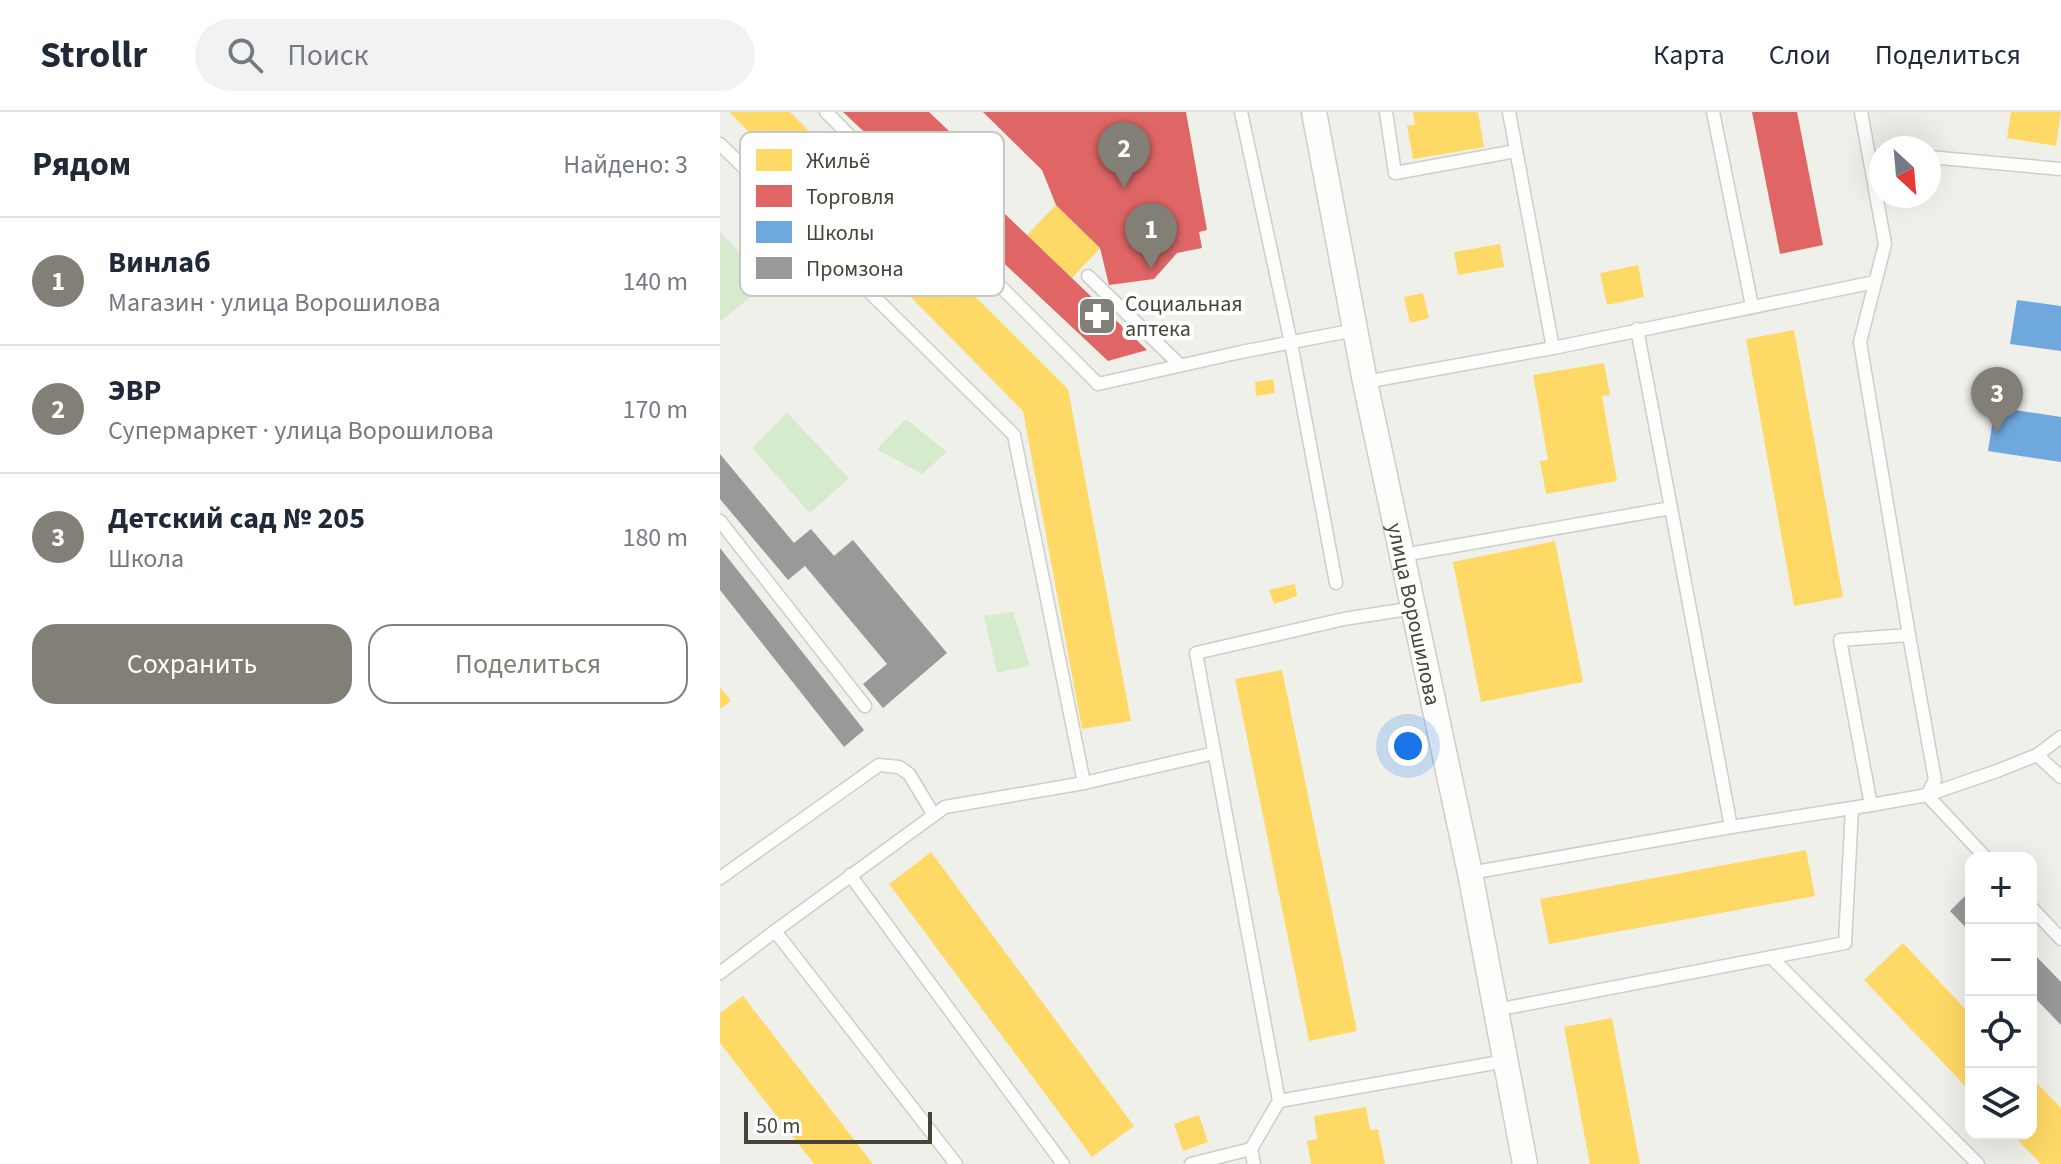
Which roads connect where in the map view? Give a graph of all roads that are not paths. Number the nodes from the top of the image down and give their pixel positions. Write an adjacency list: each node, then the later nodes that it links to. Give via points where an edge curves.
1 (826, 112): 8 (lane)
2 (1241, 112): 23 (lane)
3 (1314, 112): 22 (street, улица Ворошилова)
4 (1386, 112): 11 (lane, via 1395,173)
5 (1509, 112): 11 (lane)
6 (1713, 112): 20 (lane)
7 (1861, 112): 9 (lane)
8 (846, 132)
9 (1869, 136)
10 (720, 144): 13 (lane)
11 (1516, 151): 24 (lane)
12 (1941, 158): 14 (lane)
13 (740, 164)
14 (2061, 169)
15 (1881, 208): 17 (lane, via 1885,244)
16 (1088, 276): 25 (lane)
17 (1875, 282): 20 (lane); 32 (lane, via 1860,342)
18 (1004, 290): 25 (lane, via 1098,384)
19 (874, 296): 38 (lane, via 1014,435)
20 (1752, 306): 21 (lane)
21 (1637, 329): 24 (lane); 27 (lane)
22 (1355, 330): 23 (lane); 26 (street, улица Ворошилова)
23 (1291, 343): 25 (lane); 30 (lane)
24 (1553, 348): 26 (lane)
25 (1180, 365)
26 (1365, 382): 29 (street, улица Ворошилова)
27 (1671, 508): 29 (lane); 43 (lane)
28 (720, 521): 33 (lane)
29 (1403, 555): 31 (street, улица Ворошилова)
30 (1336, 583)
31 (1414, 608): 35 (lane, via 1196,653); 45 (street, улица Ворошилова)
32 (1909, 635): 39 (lane, via 1935,780); 40 (lane, via 1840,640)
33 (865, 706)
34 (2061, 737): 36 (lane)
35 (1214, 753): 38 (lane); 55 (lane)
36 (2037, 755): 37 (lane); 39 (lane)
37 (2061, 777)
38 (1084, 783): 42 (lane, via 945,807)
39 (1927, 795): 40 (lane); 44 (lane)
40 (1871, 805): 41 (lane)
41 (1852, 808): 43 (lane); 51 (lane, via 1845,943)
42 (934, 815): 46 (lane); 47 (lane, via 909,774 879,765)
43 (1731, 827): 45 (lane)
44 (1980, 852)
45 (1470, 873): 53 (street, улица Ворошилова)
46 (850, 875): 49 (lane); 58 (lane)
47 (720, 878)
48 (2037, 913): 50 (lane)
49 (775, 931): 52 (lane); 57 (lane)
50 (2061, 939)
51 (1771, 957): 53 (lane); 62 (lane)
52 (720, 973)
53 (1496, 1010): 54 (street, улица Ворошилова)
54 (1506, 1061): 55 (lane); 61 (street, улица Ворошилова)
55 (1279, 1101): 56 (lane)
56 (1251, 1149): 59 (lane); 60 (lane)
57 (956, 1164)
58 (1063, 1164)
59 (1191, 1164)
60 (1254, 1164)
61 (1525, 1164)
62 (1978, 1164)

